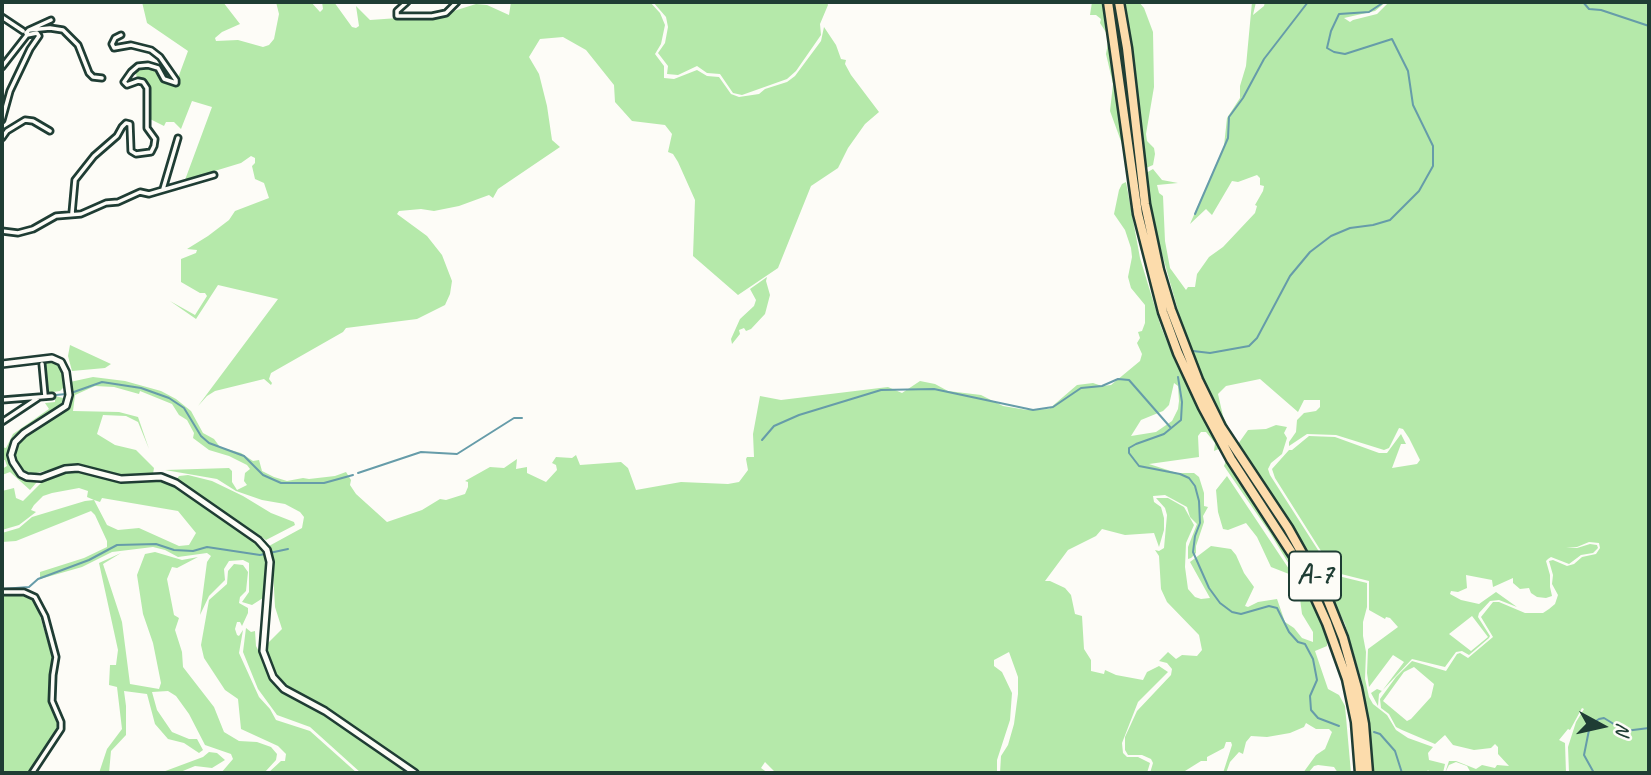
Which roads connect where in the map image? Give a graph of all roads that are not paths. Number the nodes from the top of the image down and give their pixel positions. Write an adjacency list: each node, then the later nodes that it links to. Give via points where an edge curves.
1 (407, 2): 2 (street, via 397,16 446,13)
2 (457, 2)
3 (1108, 2): 19 (highway, A-7, via 1138,214 1154,284)
4 (1119, 2): 19 (highway, A-7, via 1145,204)
5 (2, 17): 7 (street)
6 (51, 20): 7 (street)
7 (26, 32): 9 (street); 10 (street, via 63,30 78,45 89,73); 11 (street, via 39,36 10,91)
8 (121, 34): 17 (street, via 112,44 114,48 131,45 151,50 176,83 148,65 138,65 131,72 124,82 138,80 146,88 147,128 154,146 151,152 131,151 130,124 126,123 75,180)
9 (2, 67)
10 (102, 78)
11 (2, 120)
12 (50, 131): 13 (street, via 25,120)
13 (2, 138)
14 (178, 138): 16 (street)
15 (214, 175): 16 (street)
16 (163, 190): 17 (street, via 140,192)
17 (72, 213): 18 (street, via 18,233)
18 (2, 231)
19 (1182, 351): 26 (highway, A-7, via 1203,407)
20 (42, 363): 23 (street)
21 (2, 364): 30 (street, via 51,358 61,362 66,372 66,406 15,442 11,455 21,474 41,478 78,468 121,479 161,477 258,540 270,562 263,651 273,677 284,689 325,711)
22 (52, 396): 23 (street)
23 (43, 397): 24 (street); 25 (street)
24 (2, 400)
25 (2, 422)
26 (1235, 456): 28 (highway, A-7, via 1303,570 1336,647); 28 (highway, A-7, via 1299,547 1327,598 1351,663 1362,711)
27 (2, 592): 29 (street, via 35,597 56,657 52,701 61,729)
28 (1363, 765): 31 (highway)
29 (32, 773)
30 (415, 773)
31 (1358, 773)

